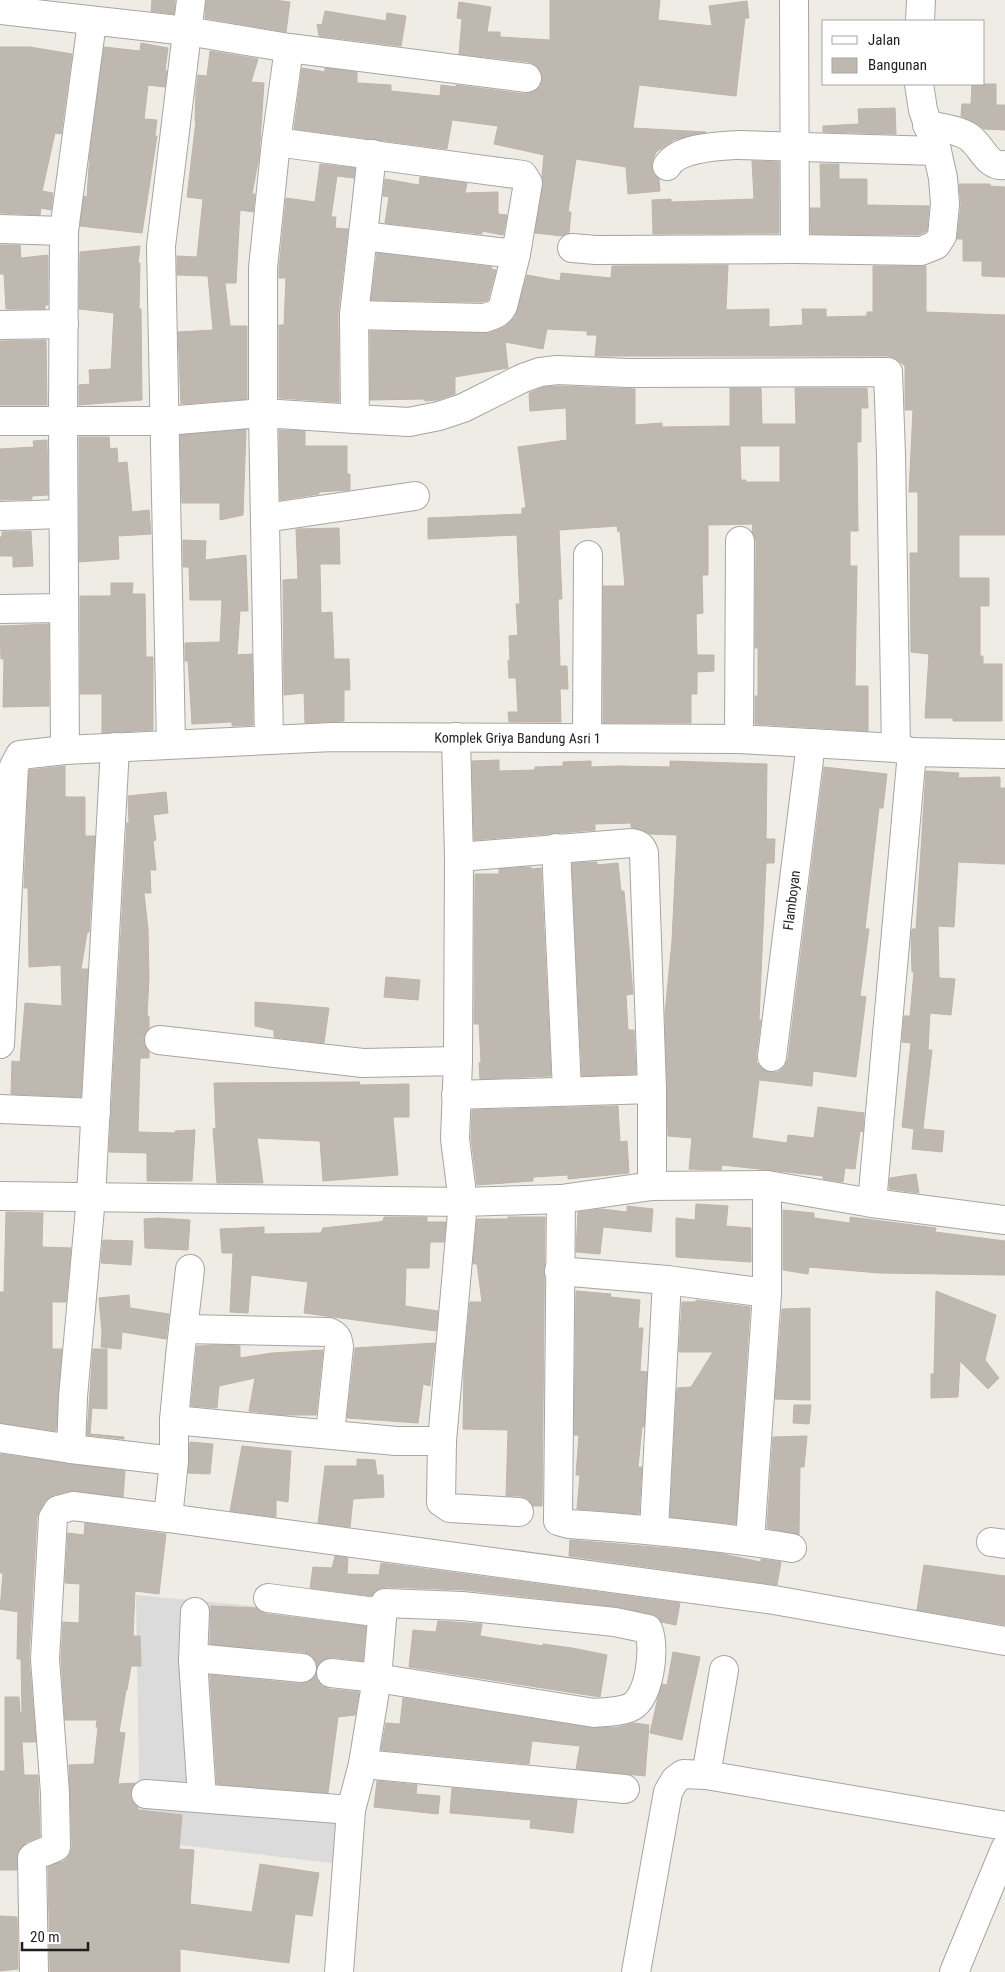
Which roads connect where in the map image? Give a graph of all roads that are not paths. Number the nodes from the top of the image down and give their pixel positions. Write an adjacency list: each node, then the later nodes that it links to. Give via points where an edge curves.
1 (191, 0): 7 (street)
2 (794, 0): 13 (street)
3 (921, 0): 5 (street)
4 (0, 10): 6 (street)
5 (920, 20)
6 (92, 22): 7 (street); 19 (street)
7 (187, 31): 8 (street); 29 (street, via 161,246)
8 (289, 48): 9 (street); 12 (street)
9 (527, 78)
10 (919, 85): 11 (street)
11 (927, 125): 14 (street); 16 (street, via 969,137 993,163)
12 (276, 142): 15 (street); 27 (street, via 263,268)
13 (795, 146): 14 (street); 17 (street, via 714,146 678,156); 22 (street)
14 (938, 151): 22 (street, via 945,204 942,236 936,245 921,251)
15 (372, 154): 20 (street); 23 (street, via 523,175 528,183)
16 (1005, 165)
17 (667, 166)
18 (0, 229): 19 (street)
19 (64, 231): 25 (street)
20 (363, 236): 23 (street); 24 (street)
21 (572, 248): 22 (street)
22 (795, 249)
23 (516, 254): 24 (street, via 503,306 493,315 485,318)
24 (354, 315): 28 (street)
25 (64, 324): 26 (street); 31 (street)
26 (0, 325)
27 (263, 413): 28 (street); 29 (street); 35 (street)
28 (356, 419): 48 (street, via 409,422 439,416 463,408 523,378 557,370 888,372)
29 (166, 421): 31 (street); 45 (street)
30 (0, 422): 31 (street)
31 (63, 422): 33 (street)
32 (415, 496): 35 (street)
33 (63, 514): 34 (street); 38 (street)
34 (0, 516)
35 (265, 518): 43 (street)
36 (740, 541): 42 (street)
37 (588, 555): 41 (street)
38 (63, 608): 39 (street); 47 (street)
39 (0, 609)
40 (456, 737): 41 (street, Komplek Griya Bandung Asri 1); 43 (street, Komplek Griya Bandung Asri 1); 52 (street)
41 (587, 738): 42 (street, Komplek Griya Bandung Asri 1)
42 (739, 739): 44 (street, Komplek Griya Bandung Asri 1)
43 (269, 740): 45 (street, Komplek Griya Bandung Asri 1)
44 (811, 743): 48 (street, Komplek Griya Bandung Asri 1); 55 (street, Flamboyan)
45 (171, 744): 46 (street, Komplek Griya Bandung Asri 1)
46 (115, 747): 47 (street, Komplek Griya Bandung Asri 1); 61 (street)
47 (65, 750): 50 (street, Komplek Griya Bandung Asri 1, via 20,755 14,766)
48 (904, 750): 49 (street, Komplek Griya Bandung Asri 1); 68 (street)
49 (1005, 754)
50 (6, 826): 54 (street)
51 (556, 848): 52 (street); 57 (street, via 632,843 639,844 644,853); 58 (street)
52 (459, 858): 56 (street)
53 (159, 1040): 56 (street, via 363,1063)
54 (0, 1044)
55 (772, 1057)
56 (458, 1061): 59 (street)
57 (652, 1089): 58 (street); 63 (street)
58 (567, 1090): 59 (street)
59 (456, 1096): 67 (street, via 455,1139)
60 (0, 1109): 61 (street)
61 (96, 1113): 65 (street)
62 (767, 1185): 63 (street); 68 (street); 73 (street)
63 (652, 1186): 66 (street)
64 (0, 1196): 65 (street)
65 (91, 1197): 67 (street); 79 (street)
66 (561, 1198): 67 (street); 71 (street)
67 (463, 1202): 78 (street)
68 (872, 1203): 69 (street)
69 (1005, 1220)
70 (190, 1269): 74 (street)
71 (559, 1271): 72 (street); 83 (street, via 558,1521)
72 (667, 1280): 73 (street); 83 (street)
73 (767, 1292): 84 (street)
74 (184, 1329): 75 (street); 76 (street, via 334,1334 339,1347)
75 (174, 1420): 76 (street); 80 (street)
76 (330, 1433): 78 (street, via 396,1441)
77 (0, 1438): 79 (street)
78 (442, 1441): 81 (street, via 441,1502 450,1508)
79 (71, 1449): 80 (street)
80 (174, 1461): 82 (street)
81 (519, 1512)
82 (168, 1518): 89 (street, via 774,1600); 103 (street, via 73,1506 58,1510 53,1518 45,1660 56,1846 32,1858)
83 (654, 1530): 84 (street)
84 (750, 1541): 85 (street)
85 (792, 1548)
86 (268, 1598): 88 (street)
87 (194, 1612): 90 (street)
88 (383, 1613): 94 (street); 94 (street, via 388,1602 462,1606 615,1622 648,1629 651,1636 650,1668 639,1702 629,1709 594,1713)
89 (1005, 1641)
90 (193, 1660): 91 (street, via 214,1659); 99 (street)
91 (302, 1668)
92 (724, 1670): 96 (street)
93 (331, 1673): 94 (street)
94 (377, 1678): 95 (street)
95 (363, 1764): 97 (street); 100 (street)
96 (706, 1775): 101 (street); 105 (street, via 683,1774 668,1792)
97 (625, 1789)
98 (146, 1794): 99 (street)
99 (202, 1798): 100 (street)
100 (351, 1810): 104 (street)
101 (1005, 1826)
102 (1005, 1849): 106 (street)
103 (34, 1972)
104 (339, 1972)
105 (636, 1972)
106 (954, 1972)

